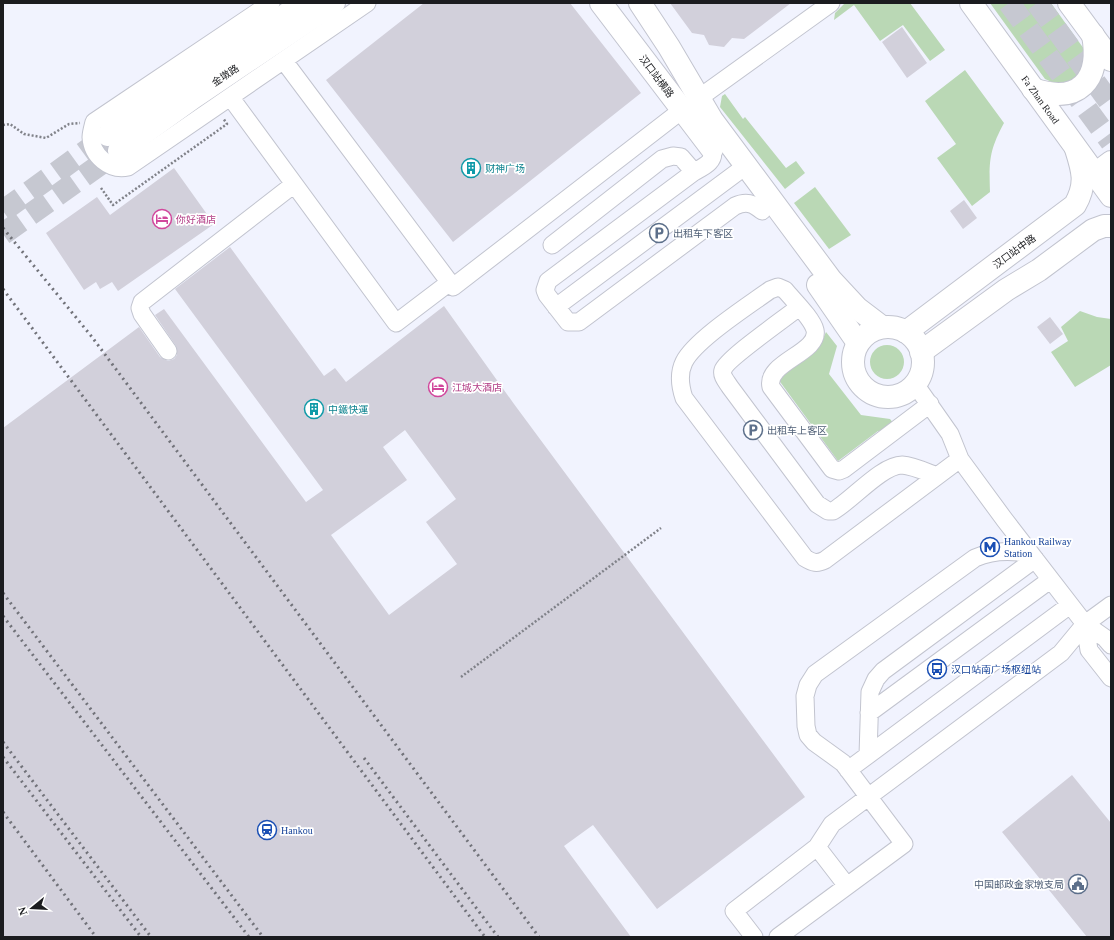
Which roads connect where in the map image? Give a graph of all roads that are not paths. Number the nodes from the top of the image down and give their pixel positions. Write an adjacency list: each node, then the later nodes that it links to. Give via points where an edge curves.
1 (303, 3): 16 (main road, 金墩路)
2 (334, 3): 16 (main road, 金墩路, via 194,97)
3 (367, 3): 12 (street)
4 (602, 3): 15 (main road, 汉口站横路)
5 (640, 3): 15 (main road, via 669,47)
6 (831, 3): 15 (street)
7 (971, 3): 13 (main road, Fa Zhan Road)
8 (1069, 3): 10 (main road)
9 (261, 6): 16 (street)
10 (1093, 35): 11 (main road); 13 (main road, via 1093,71 1080,88 1069,93 1057,94)
11 (1111, 60)
12 (284, 61): 14 (street); 27 (street)
13 (1033, 89): 18 (main road, Fa Zhan Road)
14 (230, 98): 16 (street, via 143,158 121,169 107,164 95,153 91,137); 22 (street)
15 (690, 104): 17 (main road, 汉口站横路); 19 (main road); 27 (street, via 453,287)
16 (107, 136)
17 (712, 149): 21 (street, via 712,160)
18 (1076, 149): 20 (main road, Fa Zhan Road); 31 (main road, 汉口站中路, via 1083,182 1081,195 1075,205)
19 (746, 165): 28 (street); 30 (main road, via 831,280 857,308)
20 (1103, 168): 23 (main road, Fa Zhan Road)
21 (694, 172): 26 (street, via 681,157 662,159); 28 (street, via 548,282 545,290)
22 (293, 185): 27 (street, via 396,323); 33 (street, via 142,302 142,314)
23 (1111, 196)
24 (762, 211): 28 (street, via 750,203 735,206 579,322 568,322); 32 (main road, via 827,296)
25 (1111, 226): 34 (main road, via 1093,230)
26 (552, 245)
27 (450, 282)
28 (556, 307)
29 (799, 307): 36 (street, via 812,324 814,338 774,372 769,382 832,469 844,469); 38 (street, via 734,357 723,369 723,374 817,504 828,511 833,511 885,471 896,466 909,466); 38 (street, via 786,290 778,287 770,290 694,348 684,363 680,381 684,398 805,558 818,563 825,560)
30 (882, 327): 31 (main road); 32 (main road, via 872,330)
31 (906, 332): 34 (main road, via 915,340)
32 (858, 343): 35 (main road, via 854,352 854,370 868,390 880,396 890,397 908,390)
33 (168, 351)
34 (921, 352): 35 (main road, via 922,368)
35 (915, 384): 36 (street)
36 (930, 404): 37 (street, via 950,434)
37 (960, 459): 38 (street); 39 (street)
38 (937, 476)
39 (1033, 556): 40 (street); 46 (street, via 883,671 870,692); 48 (street, via 1005,551 974,558 815,674 805,696 808,735)
40 (1050, 580): 41 (street); 46 (street)
41 (1070, 605): 43 (street); 47 (street)
42 (1111, 605): 43 (street)
43 (1085, 624): 44 (street); 45 (street, via 1089,650); 49 (street, via 1061,654)
44 (1111, 645)
45 (1111, 678)
46 (869, 713): 47 (street)
47 (868, 755): 48 (street)
48 (848, 770): 49 (street)
49 (868, 797): 50 (street, via 832,824); 51 (street, via 904,844)
50 (817, 847): 51 (street); 52 (street, via 734,911)
51 (847, 886): 53 (street)
52 (754, 937)
53 (778, 937)

